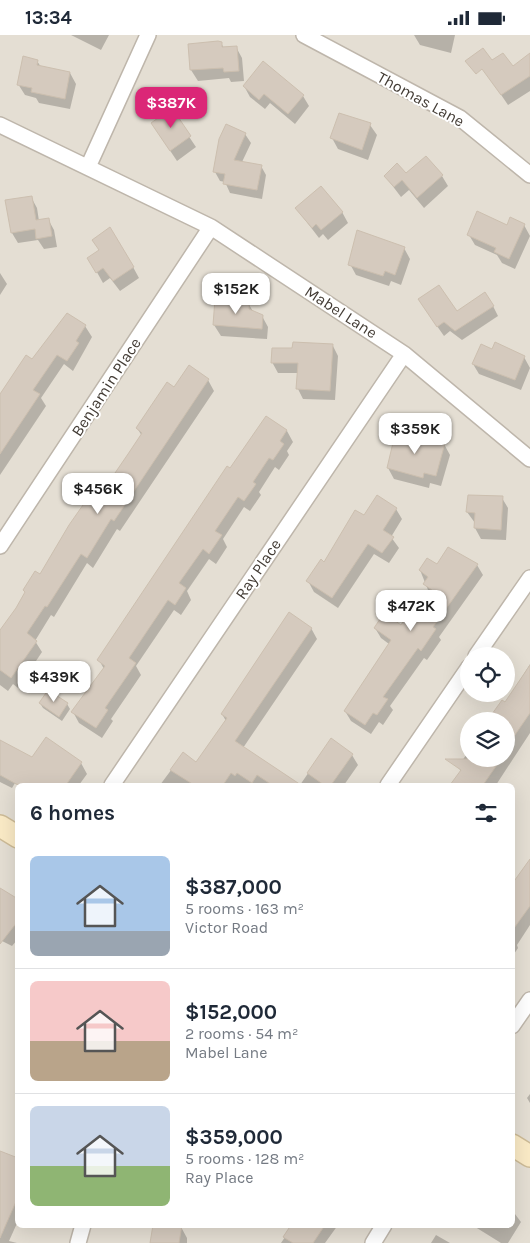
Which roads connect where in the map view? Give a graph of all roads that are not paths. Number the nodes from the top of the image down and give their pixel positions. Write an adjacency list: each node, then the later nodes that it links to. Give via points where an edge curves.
1 (148, 35): 4 (street)
2 (304, 35): 5 (street, Thomas Lane, via 460,118)
3 (1, 127): 4 (street, Mabel Lane)
4 (88, 167): 6 (street, Mabel Lane)
5 (530, 175)
6 (211, 227): 7 (street, Mabel Lane); 9 (street, Benjamin Place)
7 (404, 354): 8 (street, Mabel Lane); 13 (street, Ray Place)
8 (530, 459)
9 (0, 546)
10 (530, 578): 11 (street)
11 (482, 647)
12 (460, 680): 14 (street)
13 (113, 783)
14 (389, 783)
15 (0, 826): 16 (street)
16 (15, 835)
17 (530, 1000): 18 (street)
18 (515, 1022)
19 (515, 1147): 20 (street)
20 (530, 1156)
21 (82, 1228): 23 (street)
22 (382, 1228): 24 (street)
23 (78, 1243)
24 (373, 1243)

